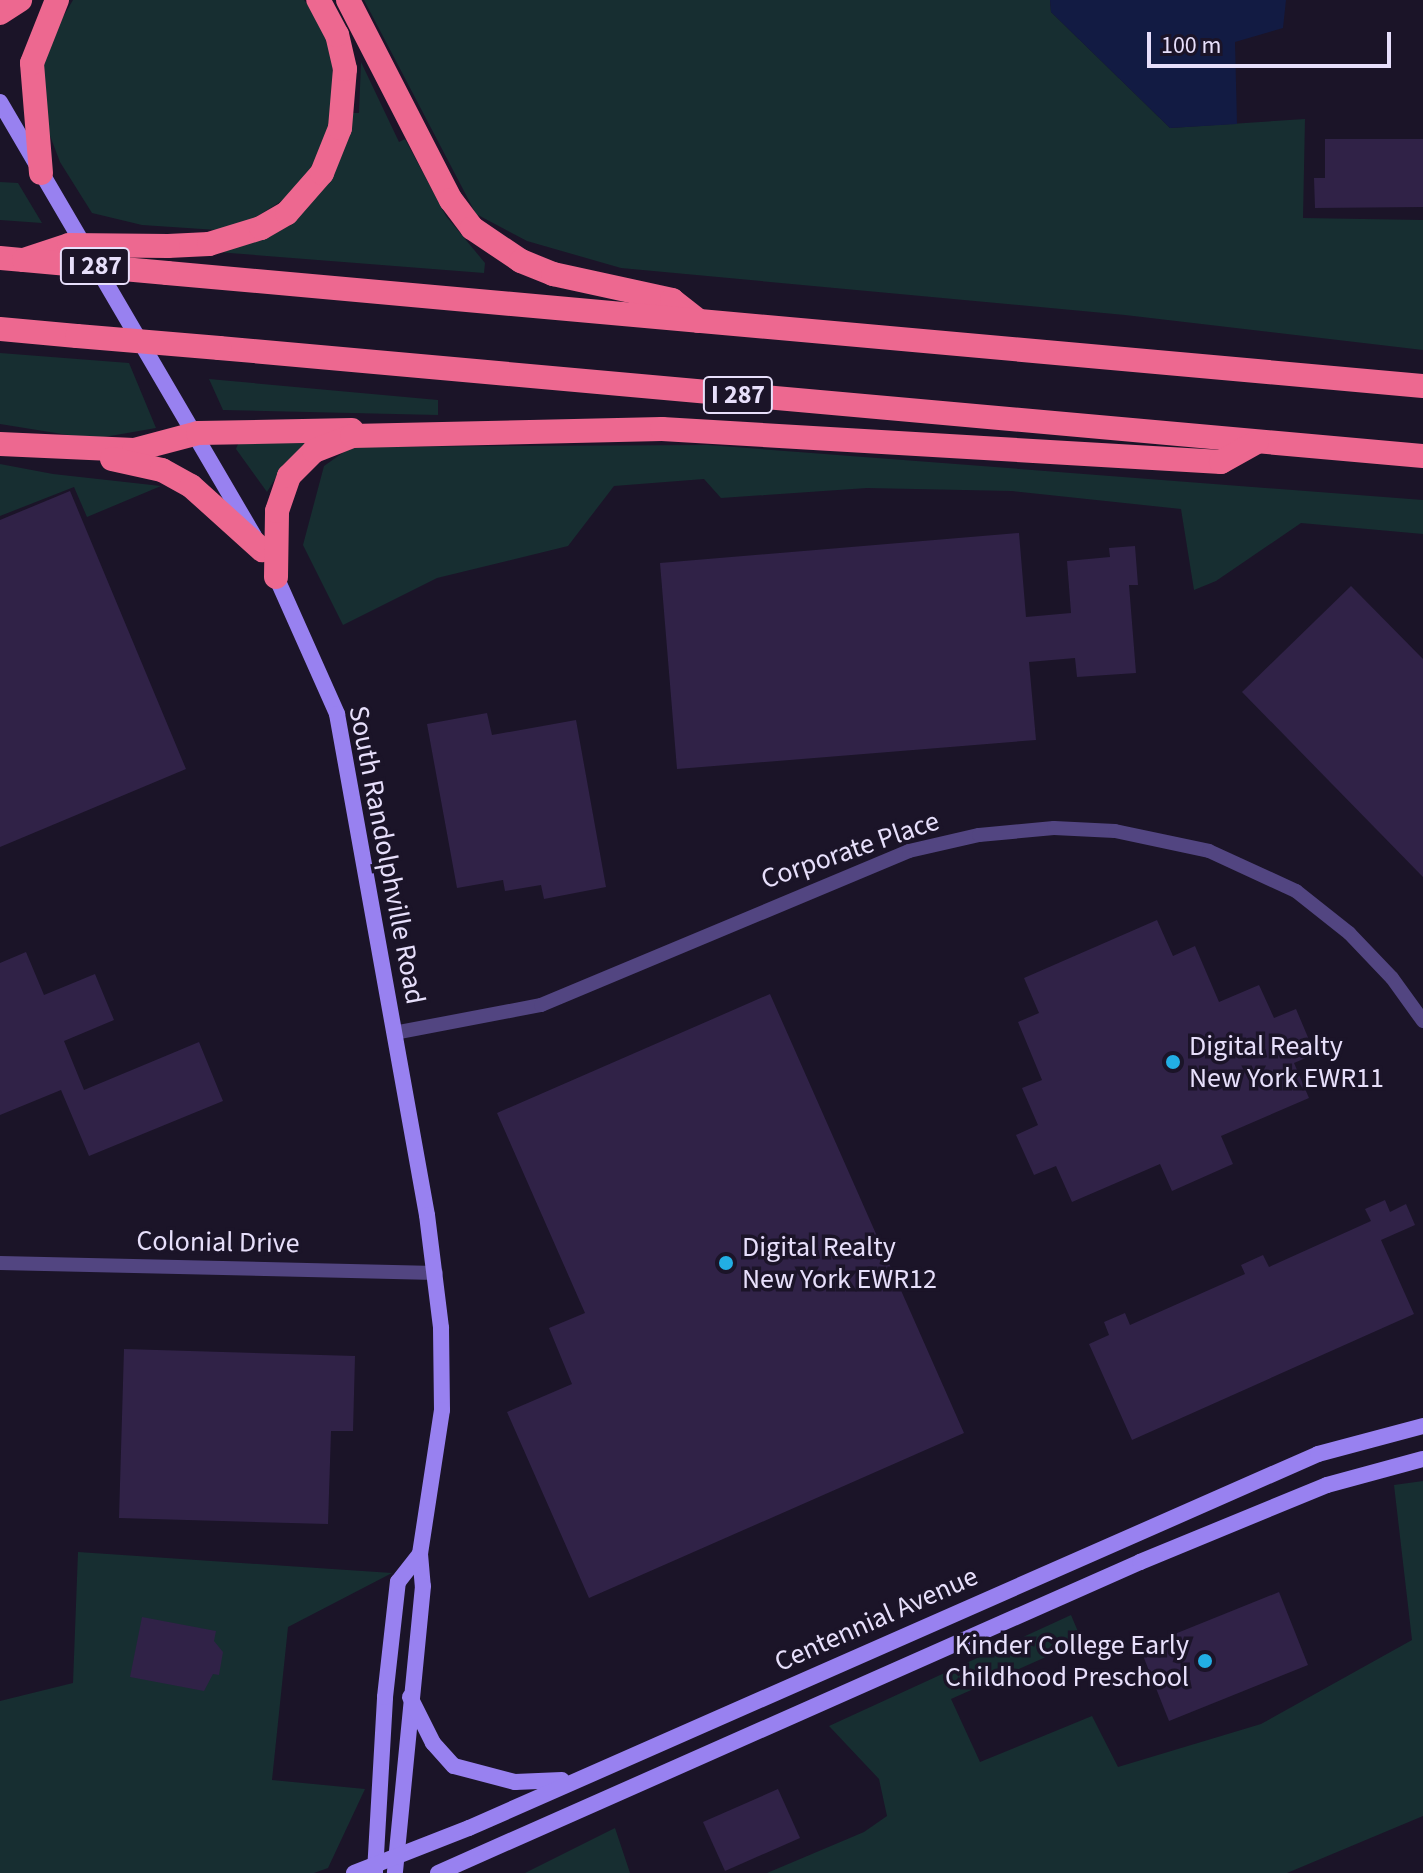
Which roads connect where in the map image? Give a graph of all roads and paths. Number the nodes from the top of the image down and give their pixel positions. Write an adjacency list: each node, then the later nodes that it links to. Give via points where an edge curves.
1 (20, 0): 5 (highway)
2 (57, 0): 7 (highway, via 32,63)
3 (318, 0): 8 (highway, bridge, via 337,35 345,69 340,128 322,173 287,213 261,228 209,244 69,245)
4 (348, 0): 9 (highway, via 451,200 472,228 532,265 672,300)
5 (0, 13)
6 (0, 102): 7 (main road, South Randolphville Road)
7 (41, 173): 12 (main road, South Randolphville Road)
8 (12, 259): 9 (highway, I 287, bridge)
9 (699, 321): 11 (highway, I 287)
10 (0, 329): 14 (highway, I 287, bridge)
11 (1423, 386)
12 (198, 433): 13 (highway, via 326,428); 16 (highway, via 134,450); 18 (main road, South Randolphville Road)
13 (387, 433): 14 (highway, via 716,431 1221,462); 19 (highway, via 329,443 298,463 280,495)
14 (1257, 442): 17 (highway, I 287)
15 (0, 444): 16 (highway)
16 (82, 451): 18 (highway, via 162,470 191,486)
17 (1423, 456)
18 (262, 550): 19 (main road, South Randolphville Road)
19 (276, 577): 21 (main road, South Randolphville Road, via 337,714)
20 (1423, 1021): 21 (street, Corporate Place, via 1349,933 1296,891 1209,851 1115,831 1054,828 979,835 909,851 541,1005)
21 (394, 1033): 23 (main road, South Randolphville Road)
22 (0, 1263): 23 (street, Colonial Drive)
23 (436, 1273): 26 (main road, South Randolphville Road, via 442,1410)
24 (1423, 1426): 28 (main road, Centennial Avenue, via 1318,1454)
25 (1423, 1459): 32 (main road, Centennial Avenue, via 1327,1485 1140,1562)
26 (420, 1554): 27 (main road, South Randolphville Road, via 423,1586); 30 (main road, South Randolphville Road, via 398,1582 385,1697)
27 (409, 1696): 28 (main road, via 433,1743 454,1766 515,1782); 29 (main road, South Randolphville Road)
28 (571, 1780): 29 (main road, Centennial Avenue)
29 (396, 1866): 30 (main road, Centennial Avenue)
30 (376, 1869): 31 (main road, Centennial Avenue)
31 (354, 1873)
32 (438, 1873)

